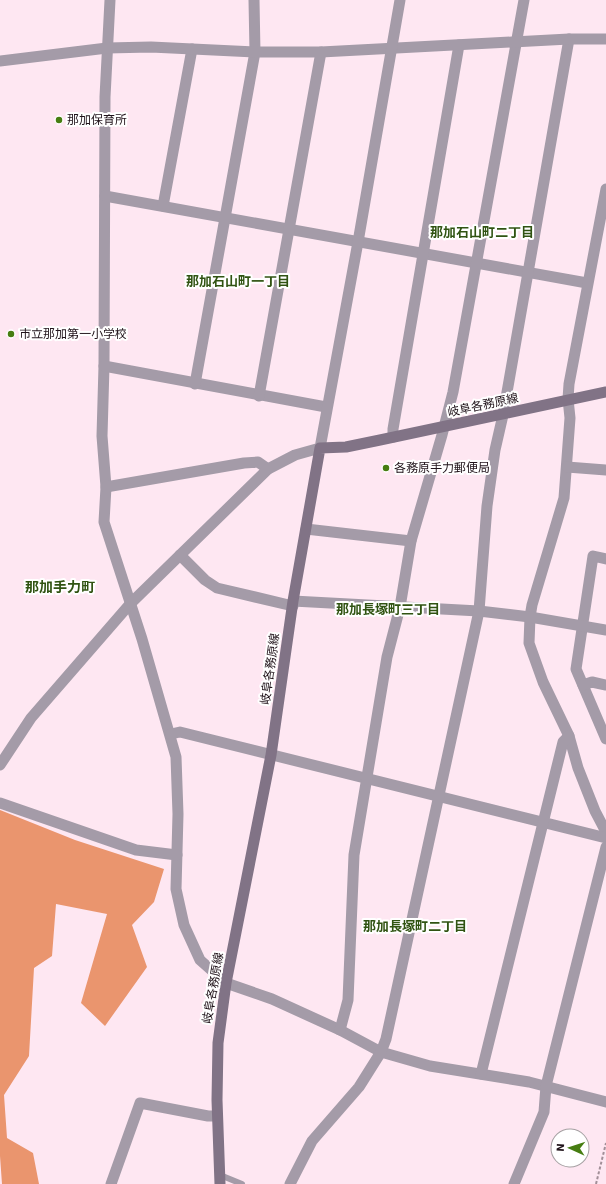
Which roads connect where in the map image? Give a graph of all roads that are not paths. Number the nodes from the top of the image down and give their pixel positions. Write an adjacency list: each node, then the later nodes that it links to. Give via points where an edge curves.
1 (110, 0): 9 (street)
2 (254, 0): 12 (street)
3 (400, 0): 11 (street)
4 (524, 0): 7 (street)
5 (569, 39): 6 (street); 7 (street); 23 (street)
6 (606, 39)
7 (516, 42): 8 (street); 22 (street)
8 (459, 45): 11 (street); 21 (street)
9 (107, 48): 10 (street); 14 (street); 16 (street)
10 (192, 49): 12 (street); 17 (street)
11 (392, 49): 13 (street); 20 (street)
12 (254, 52): 13 (street); 18 (street)
13 (321, 52): 19 (street)
14 (0, 61)
15 (606, 189): 24 (street)
16 (105, 196): 17 (street); 25 (street)
17 (162, 206): 18 (street)
18 (225, 217): 19 (street); 26 (street)
19 (288, 229): 20 (street); 28 (street)
20 (358, 242): 21 (street); 30 (street)
21 (423, 253): 22 (street); 33 (street)
22 (476, 262): 23 (street); 32 (street)
23 (528, 272): 24 (street); 31 (street)
24 (587, 283): 29 (street)
25 (104, 366): 26 (street); 38 (street, via 102,436)
26 (195, 384): 28 (street)
27 (606, 392): 29 (main road, 岐阜各務原線)
28 (259, 396): 30 (street)
29 (568, 399): 31 (main road, 岐阜各務原線); 35 (street, via 570,418)
30 (326, 407): 34 (street)
31 (503, 415): 32 (main road, 岐阜各務原線); 46 (street, via 487,506)
32 (445, 426): 33 (main road, 岐阜各務原線); 40 (street)
33 (393, 437): 34 (main road, 岐阜各務原線, via 346,447)
34 (320, 448): 36 (street, via 295,455); 39 (main road, 岐阜各務原線)
35 (567, 467): 37 (street); 47 (street, via 564,498)
36 (268, 468): 38 (street, via 258,462 244,462); 41 (street)
37 (606, 470)
38 (106, 487): 44 (street, via 104,522)
39 (306, 529): 40 (street); 43 (main road, 岐阜各務原線)
40 (411, 541): 45 (street)
41 (180, 555): 43 (street, via 204,580 217,588); 44 (street)
42 (606, 559): 48 (street, via 593,556)
43 (293, 603): 45 (street); 55 (main road, 岐阜各務原線)
44 (130, 604): 52 (street); 56 (street, via 31,718)
45 (400, 608): 46 (street); 57 (street, via 387,657)
46 (479, 611): 47 (street); 58 (street)
47 (530, 617): 48 (street); 53 (street, via 529,642 543,682)
48 (584, 626): 49 (street); 50 (street, via 576,669)
49 (606, 630)
50 (583, 685): 51 (street, via 592,682); 54 (street)
51 (606, 685)
52 (171, 734): 55 (street, via 180,732); 64 (street, via 176,757)
53 (569, 736): 60 (street, via 563,742); 61 (street, via 578,768)
54 (606, 739)
55 (271, 755): 57 (street); 65 (main road, 岐阜各務原線)
56 (0, 765)
57 (367, 779): 58 (street); 66 (street, via 354,855 348,1000)
58 (438, 797): 60 (street); 67 (street, via 386,1039)
59 (0, 803): 64 (street, via 136,850)
60 (543, 822): 62 (street); 68 (street)
61 (606, 832)
62 (606, 838)
63 (606, 847): 69 (street)
64 (177, 855): 65 (street, via 176,889 184,925 200,960)
65 (226, 983): 66 (street, via 272,999); 71 (main road, 岐阜各務原線, via 218,1043)
66 (340, 1030): 67 (street)
67 (381, 1052): 68 (street, via 430,1066); 75 (street, via 359,1087 312,1141)
68 (481, 1074): 69 (street)
69 (546, 1086): 70 (street); 76 (street, via 544,1112)
70 (606, 1102)
71 (217, 1116): 72 (main road, 岐阜各務原線); 73 (street, via 140,1103)
72 (220, 1179): 74 (lane)
73 (111, 1184)
74 (242, 1184)
75 (290, 1184)
76 (514, 1184)

